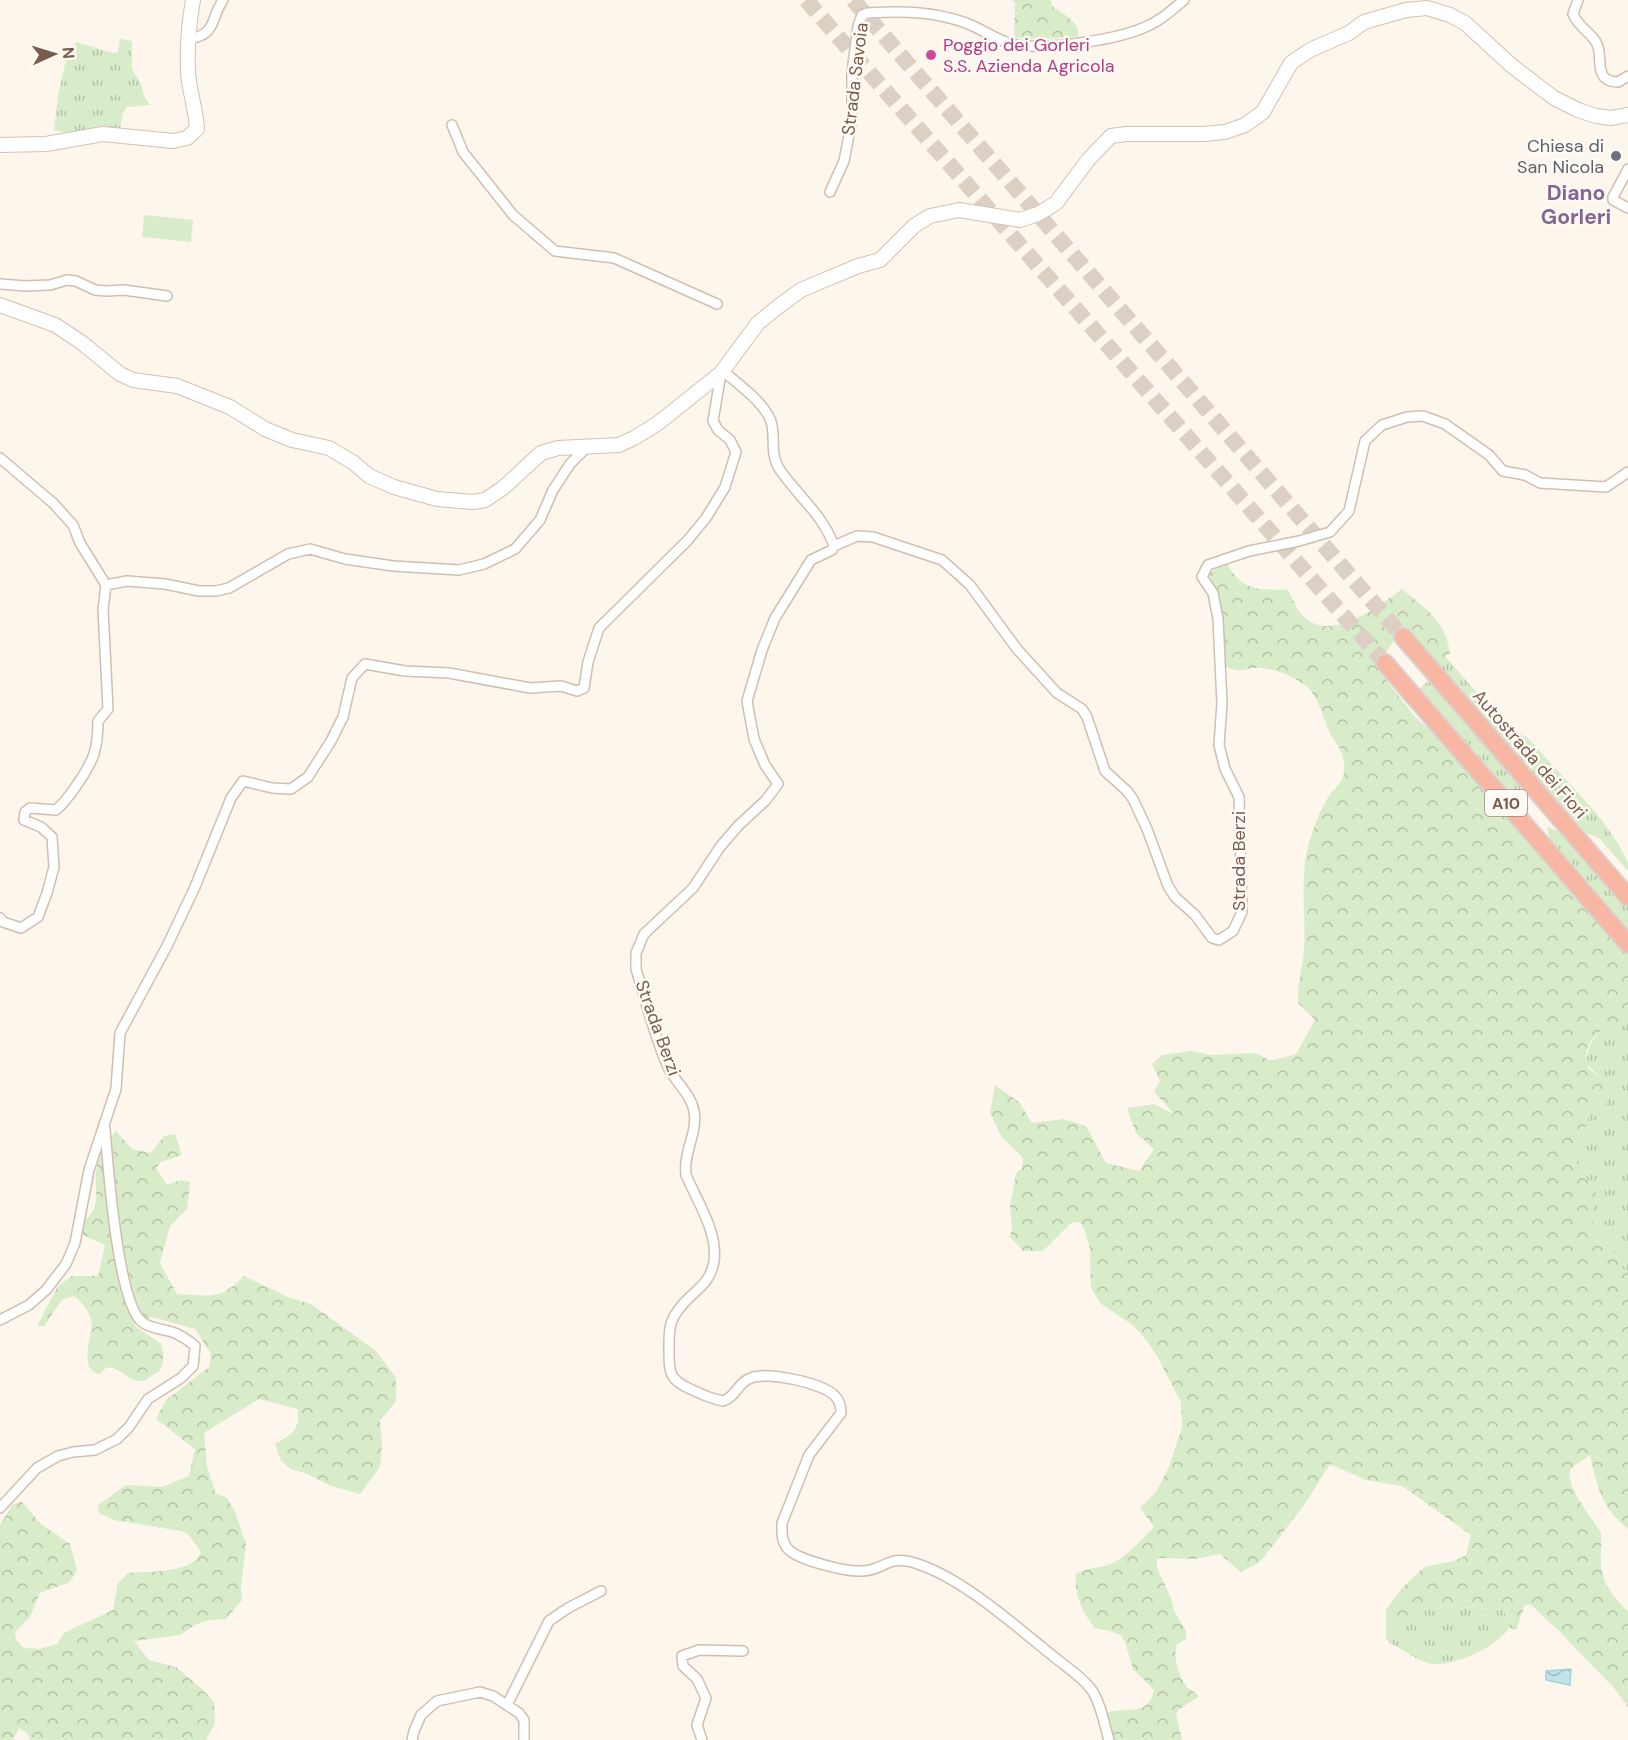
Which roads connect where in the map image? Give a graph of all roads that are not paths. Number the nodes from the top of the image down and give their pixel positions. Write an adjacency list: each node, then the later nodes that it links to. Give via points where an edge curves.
1 (193, 0): 5 (main road)
2 (223, 0): 5 (street, via 212,27 202,37)
3 (1184, 0): 11 (street, Strada Savoia, via 1142,29 1043,46 1011,44 966,22 914,11 862,15 852,72 852,119 844,161)
4 (1578, 0): 6 (street, via 1573,14 1577,24 1599,46 1603,76 1618,82)
5 (189, 39): 9 (main road, via 188,73 197,129 187,138 173,141 103,134 46,144)
6 (1628, 76)
7 (1628, 115): 17 (main road, via 1596,116 1554,98 1465,23 1450,15 1426,9 1388,14 1364,22 1299,56 1263,112 1245,125 1203,134 1111,136 1056,203 1020,220 958,210 930,216 914,225 880,260 801,290 779,306 758,323)
8 (452, 125): 15 (street, via 463,152 513,215 555,251 614,258)
9 (0, 145)
10 (1628, 169): 12 (street, via 1613,197)
11 (830, 192)
12 (1628, 208)
13 (0, 284): 14 (street, via 50,285 67,280 94,290)
14 (168, 296)
15 (717, 304)
16 (0, 305): 18 (main road, via 55,325 120,374 177,386 230,407 265,429 330,448 369,476 415,494 437,499 485,500 541,453)
17 (722, 372): 18 (main road, via 677,410 634,438 619,445); 21 (street, via 769,415 775,460 819,518); 28 (street, via 713,421 736,452 725,487 687,542 599,628 584,688 577,691 561,686 520,686 365,664 352,678 343,717 308,777 291,789 243,781 231,798 167,946 120,1033 116,1089)
18 (587, 447): 22 (street, via 570,464 540,520 515,549 484,564 459,570 393,566 345,560 310,549 288,554 229,588 216,591 127,581)
19 (0, 458): 22 (street, via 73,525)
20 (1628, 472): 21 (street, Strada Berzi, via 1606,486 1540,483 1503,471 1489,455 1445,424 1423,416 1407,417 1382,424 1365,441 1349,511 1330,532 1208,565 1202,577 1213,593 1218,619 1222,703 1219,745 1240,806 1242,912 1233,931 1220,940 1212,938 1168,886 1133,799 1105,771 1087,717 1057,693 1017,649 970,585 942,560 873,537 857,536)
21 (834, 546): 37 (street, Strada Berzi, via 811,560 775,618 747,701 754,739 778,783 766,801 720,847 693,888 644,934 635,961 668,1067 693,1106 695,1122 686,1174 709,1228 714,1251 707,1281 672,1321 669,1366 678,1384 723,1401 748,1378 760,1376 790,1379 822,1388 836,1397 841,1407 839,1418 804,1463 782,1523 783,1541 790,1551 860,1572 889,1561 905,1560 956,1582 1089,1687)
22 (106, 585): 26 (street, via 103,609 108,709 98,721 93,755 64,804 56,810 30,808 25,812 24,820 52,837 54,867 38,917 21,928)
23 (1403, 637): 25 (highway, Autostrada dei Fiori / A10)
24 (1385, 663): 27 (highway, A10)
25 (1628, 897)
26 (0, 918)
27 (1628, 944)
28 (105, 1125): 29 (street, via 89,1170 75,1243 66,1264 29,1305); 30 (street, via 110,1195 131,1306 144,1324 172,1332 195,1346 193,1366 148,1400 117,1439 95,1450 58,1456 37,1468)
29 (0, 1320)
30 (0, 1508)
31 (602, 1591): 33 (street, via 549,1621)
32 (743, 1651): 36 (street, via 699,1650 682,1656 683,1666 697,1679 706,1698 697,1725)
33 (507, 1704): 34 (street, via 480,1692 437,1701 422,1715); 35 (street, via 524,1720)
34 (412, 1740)
35 (524, 1740)
36 (702, 1740)
37 (1109, 1740)

